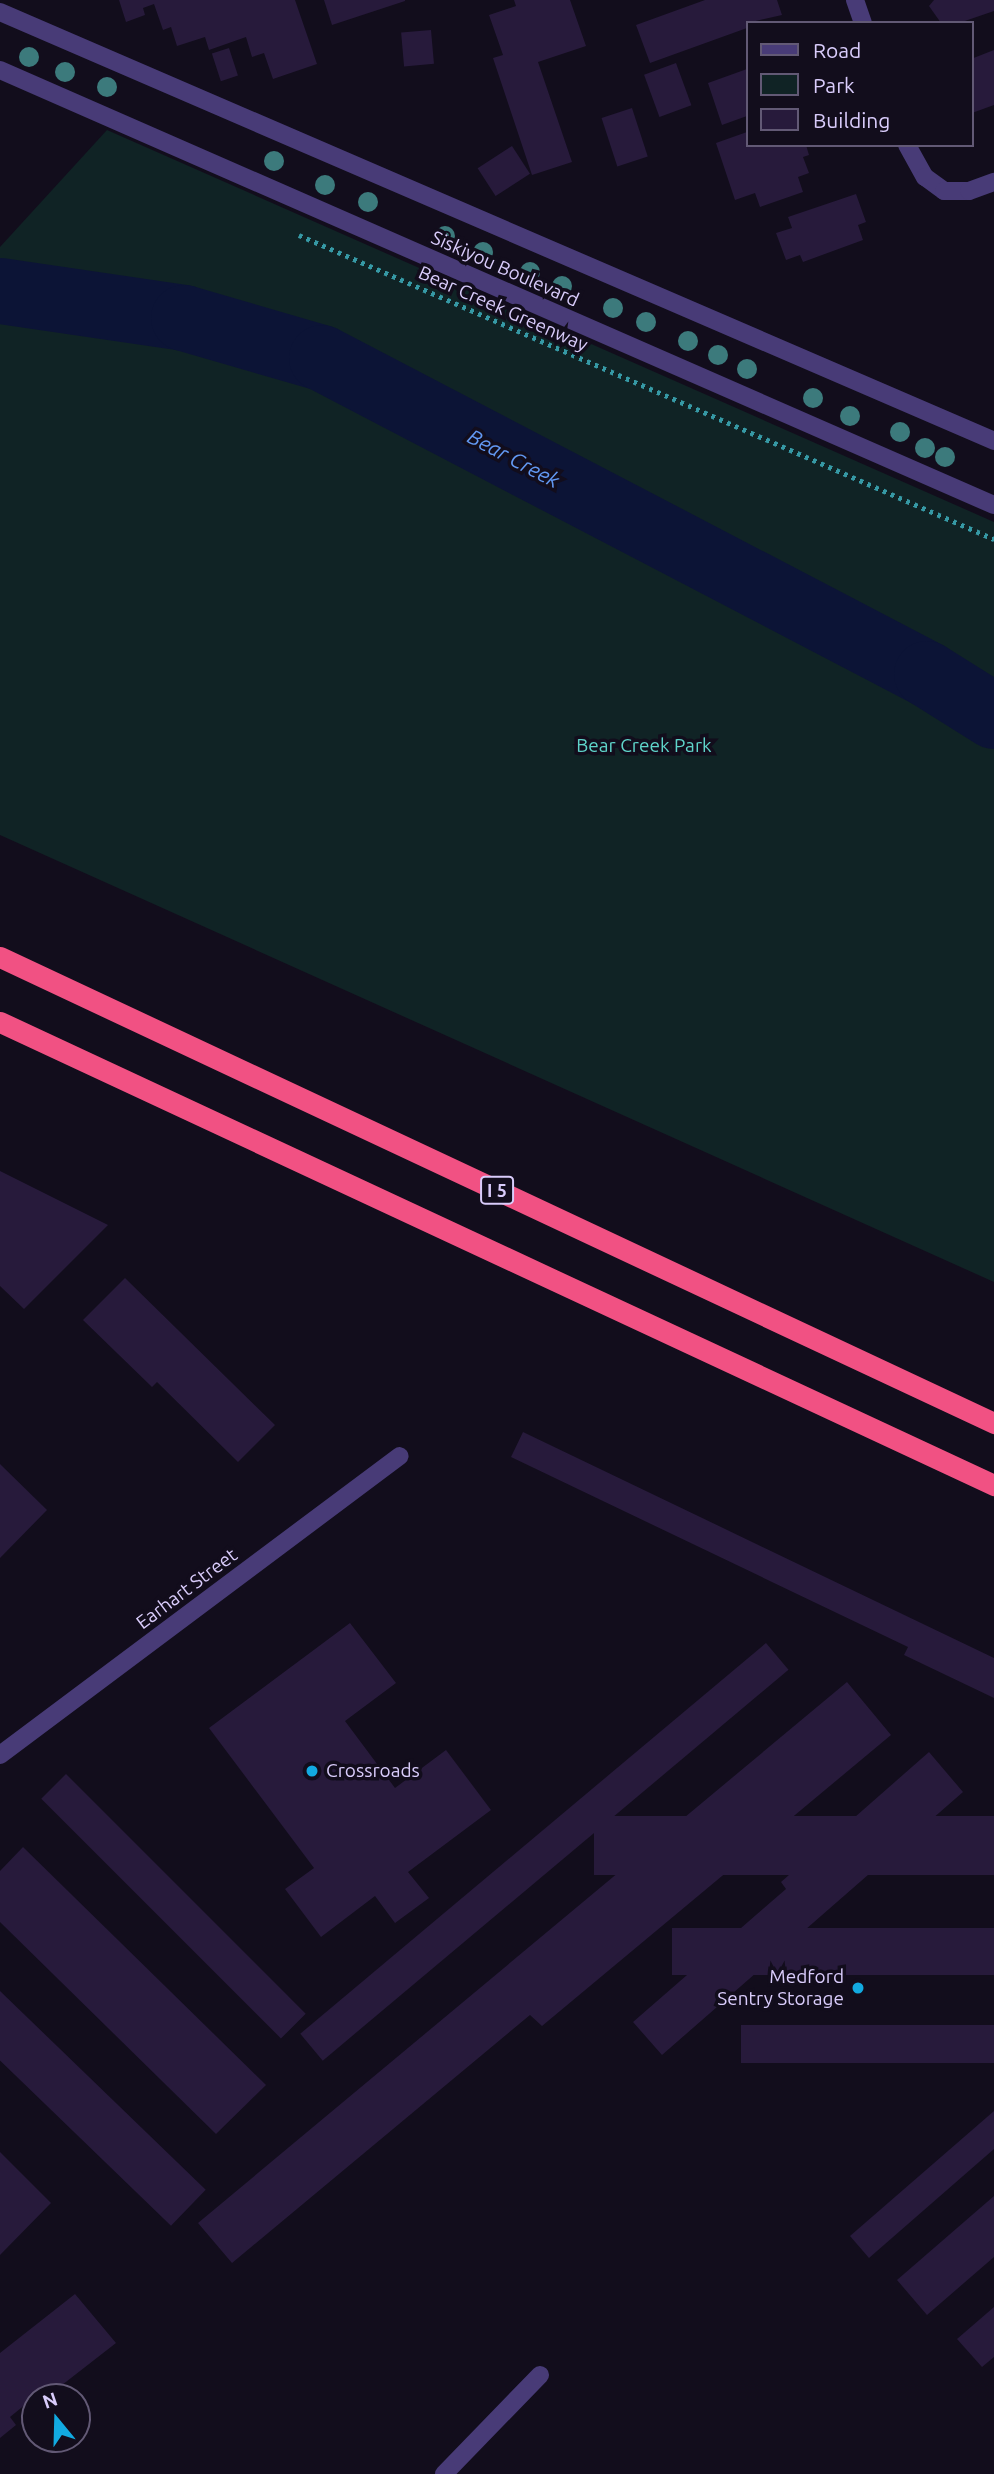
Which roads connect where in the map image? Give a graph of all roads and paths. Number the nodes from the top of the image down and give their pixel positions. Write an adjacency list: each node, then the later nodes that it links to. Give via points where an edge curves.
1 (855, 0): 3 (street)
2 (0, 12): 8 (street, Siskiyou Boulevard)
3 (862, 21)
4 (0, 70): 9 (street, Siskiyou Boulevard)
5 (907, 147): 6 (street, via 925,177 944,191 969,191)
6 (994, 182)
7 (293, 232): 10 (path, Bear Creek Greenway)
8 (994, 441)
9 (994, 505)
10 (994, 540)
11 (0, 957): 13 (highway, I 5)
12 (0, 1022): 15 (highway)
13 (994, 1423)
14 (399, 1456): 16 (street, Earhart Street)
15 (994, 1485)
16 (0, 1755)
17 (540, 2375): 18 (street)
18 (444, 2474)

